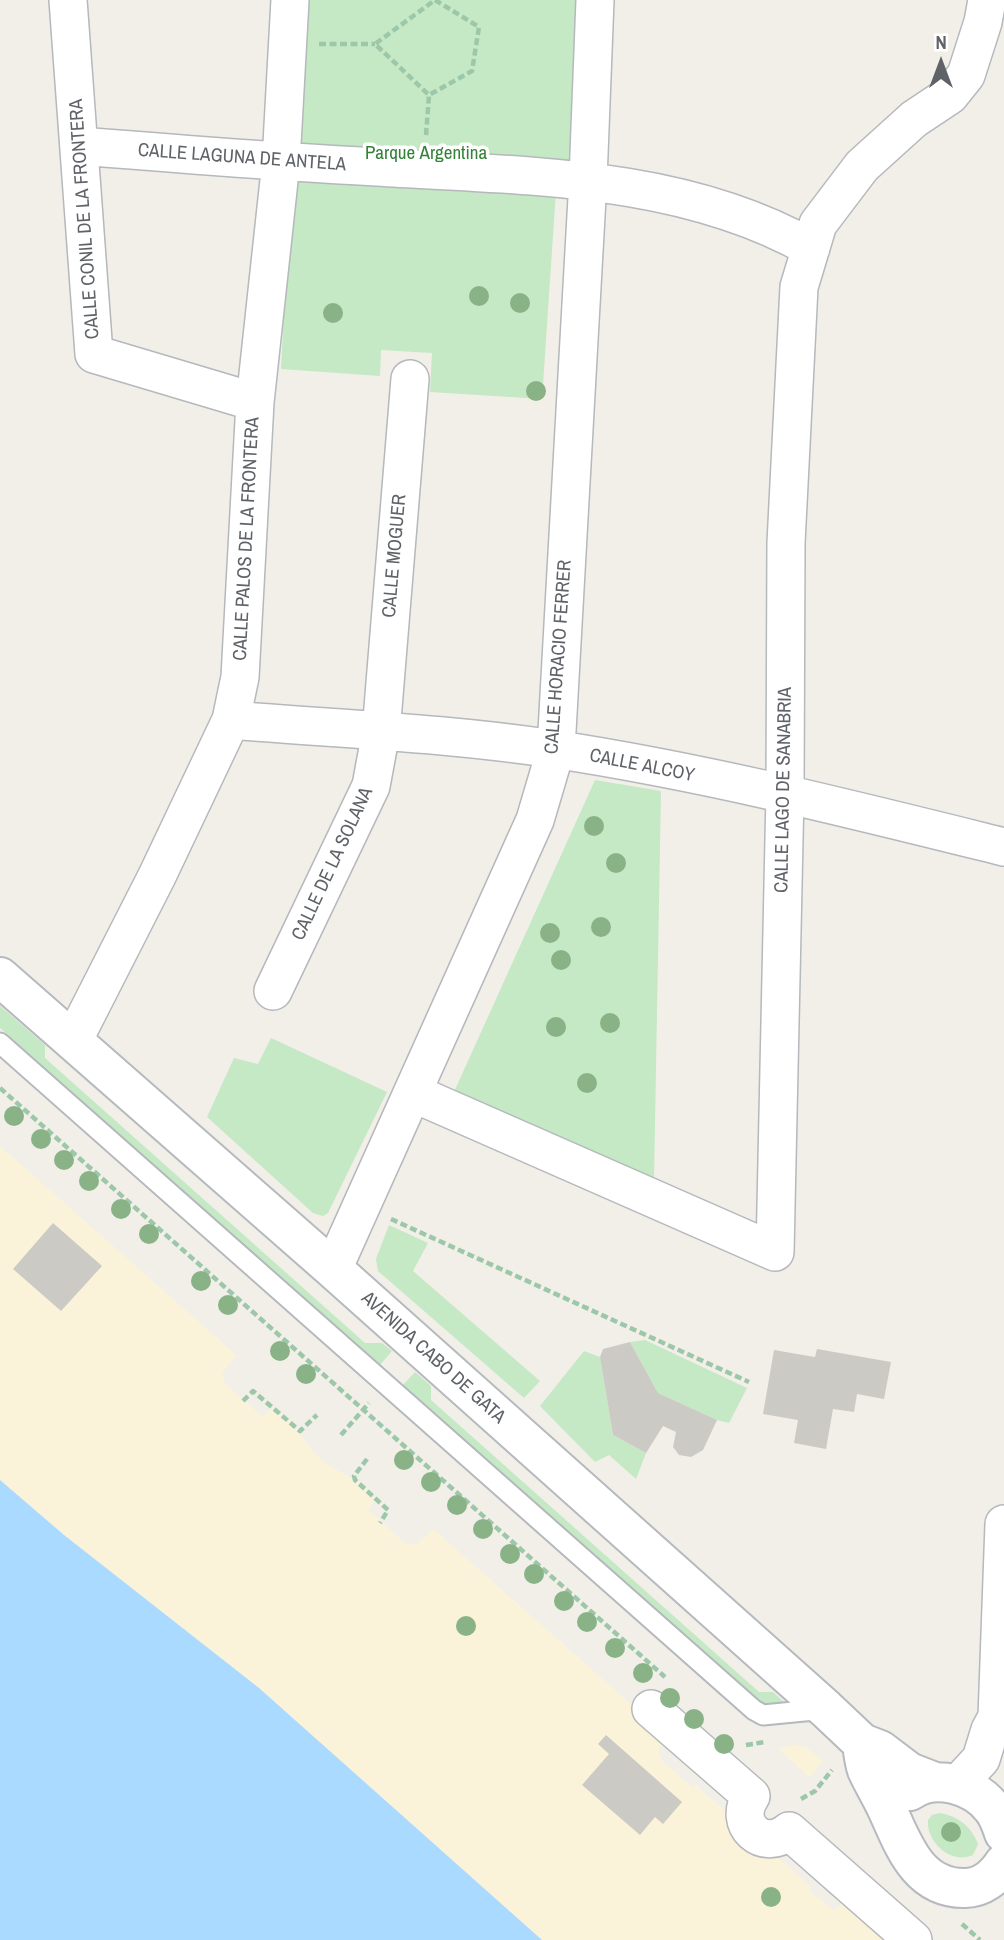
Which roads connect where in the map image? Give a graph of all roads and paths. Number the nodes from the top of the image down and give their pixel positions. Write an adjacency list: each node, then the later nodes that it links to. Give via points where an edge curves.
1 (68, 0): 12 (street, CALLE CONIL DE LA FRONTERA)
2 (290, 0): 13 (street, CALLE PALOS DE LA FRONTERA)
3 (435, 0): 9 (path); 10 (path, via 479,27 472,71)
4 (595, 0): 14 (street, CALLE HORACIO FERRER)
5 (987, 0): 15 (street, CALLE LAGO DE SANABRIA, via 966,75 950,95 914,119 862,166 818,224)
6 (999, 0): 7 (street)
7 (1004, 7)
8 (311, 44): 9 (path)
9 (374, 44): 10 (path)
10 (429, 95): 11 (path)
11 (426, 145)
12 (80, 146): 13 (street, CALLE LAGUNA DE ANTELA); 17 (street, CALLE CONIL DE LA FRONTERA, via 94,354)
13 (281, 162): 14 (street, CALLE LAGUNA DE ANTELA); 17 (street, CALLE PALOS DE LA FRONTERA)
14 (588, 180): 15 (street, CALLE LAGUNA DE ANTELA, via 724,208); 20 (street, CALLE HORACIO FERRER)
15 (811, 248): 21 (street, CALLE LAGO DE SANABRIA, via 799,287 793,381 786,543)
16 (410, 379): 19 (street, CALLE MOGUER)
17 (255, 402): 18 (street, CALLE PALOS DE LA FRONTERA, via 240,677)
18 (232, 720): 19 (street, CALLE ALCOY); 25 (street, CALLE PALOS DE LA FRONTERA)
19 (381, 732): 20 (street, CALLE ALCOY); 24 (street, CALLE DE LA SOLANA, via 371,786)
20 (556, 749): 21 (street, CALLE ALCOY); 28 (street, CALLE HORACIO FERRER, via 535,820)
21 (785, 793): 22 (street, CALLE ALCOY); 28 (street, CALLE LAGO DE SANABRIA, via 775,1252)
22 (1004, 847)
23 (0, 977): 25 (main road, AVENIDA CABO DE GATA)
24 (273, 991)
25 (73, 1041): 30 (main road, AVENIDA CABO DE GATA)
26 (0, 1042): 40 (lane, via 754,1710 762,1716)
27 (0, 1088): 33 (path)
28 (413, 1093): 29 (street, CALLE HORACIO FERRER)
29 (361, 1206): 30 (street, CALLE HORACIO FERRER); 31 (path)
30 (333, 1269): 40 (main road, AVENIDA CABO DE GATA)
31 (749, 1382)
32 (243, 1401): 34 (path, via 253,1391 300,1431)
33 (363, 1410): 35 (path); 39 (path)
34 (317, 1415)
35 (341, 1436)
36 (367, 1459): 37 (path, via 355,1480 388,1510)
37 (380, 1523)
38 (1004, 1524): 41 (street)
39 (661, 1696): 50 (street, via 751,1796 744,1814 754,1833 772,1839 789,1831)
40 (826, 1709): 43 (main road, AVENIDA CABO DE GATA)
41 (1001, 1723): 45 (street, via 990,1730 981,1759)
42 (774, 1741): 44 (path)
43 (862, 1743): 45 (main road, AVENIDA CABO DE GATA, via 909,1772); 48 (main road, via 866,1769)
44 (741, 1744)
45 (946, 1784): 48 (main road, via 924,1783 910,1791 900,1802); 49 (main road, via 971,1790 993,1809)
46 (817, 1789): 47 (path)
47 (794, 1802)
48 (893, 1823): 49 (main road, via 908,1857 922,1872 951,1886 968,1888)
49 (1000, 1854)
50 (913, 1940)

